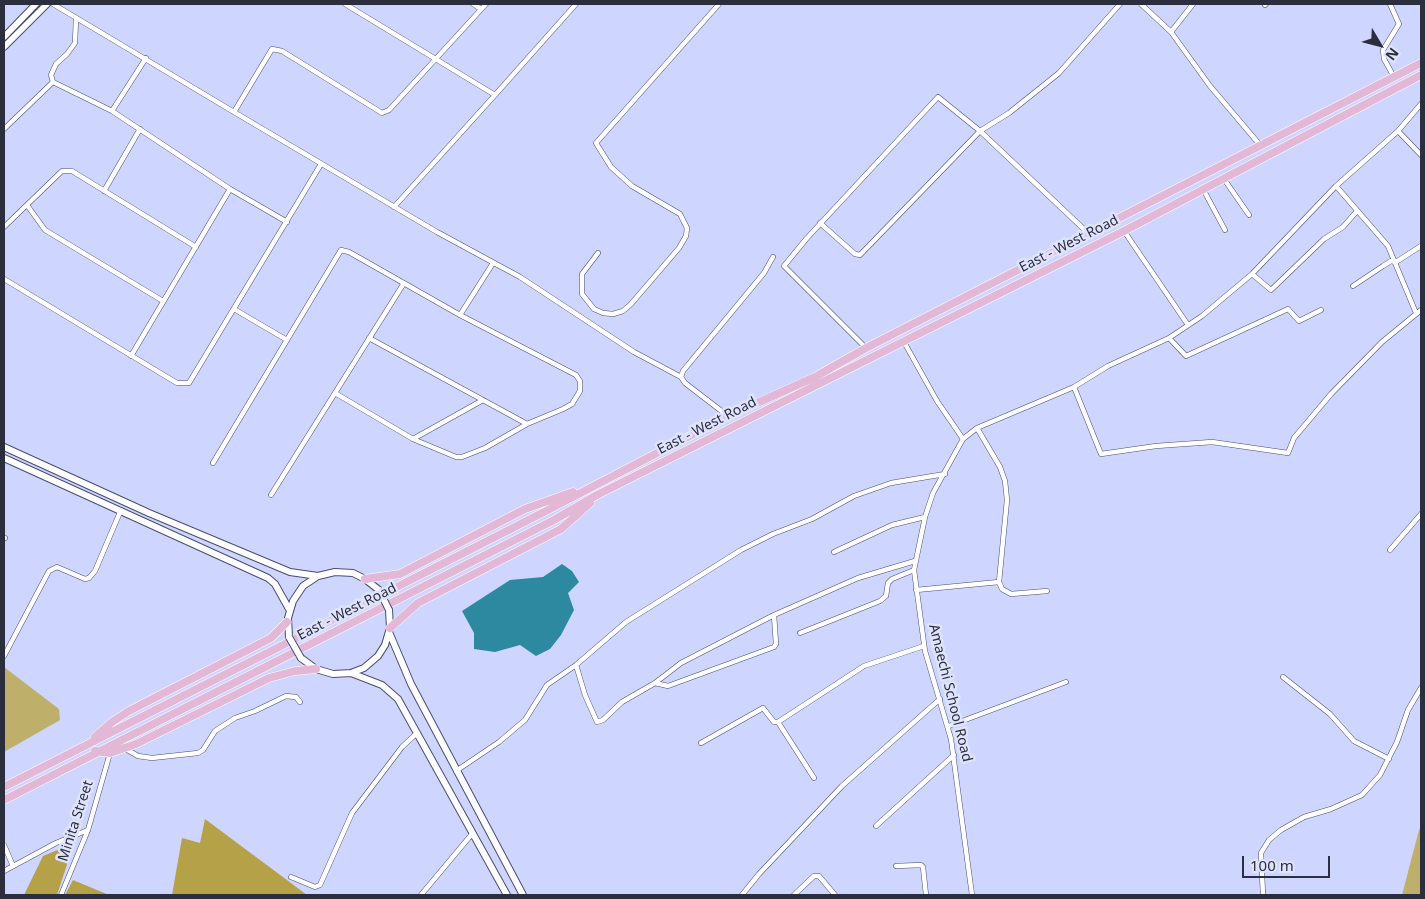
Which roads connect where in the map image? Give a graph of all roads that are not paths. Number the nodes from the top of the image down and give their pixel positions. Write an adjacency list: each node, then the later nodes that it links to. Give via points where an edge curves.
1 (36, 4): 17 (main road)
2 (47, 4): 18 (main road)
3 (53, 4): 15 (street)
4 (345, 4): 20 (street)
5 (473, 4): 14 (street)
6 (486, 4): 14 (street)
7 (576, 4): 25 (street)
8 (719, 4): 53 (street, via 596,143 611,168 632,186 680,214 687,228 686,236 631,304 613,314 594,309 582,294 582,274)
9 (1120, 4): 31 (street, via 1060,73)
10 (1141, 4): 16 (street)
11 (1185, 4): 13 (street)
12 (1390, 4): 23 (street, via 1399,24 1383,50)
13 (1192, 6): 16 (street)
14 (481, 9): 20 (street)
15 (76, 18): 19 (street); 24 (street, via 75,43 56,64 51,75)
16 (1171, 32): 33 (street, via 1210,86)
17 (4, 36)
18 (4, 47)
19 (146, 58): 27 (street); 28 (street)
20 (436, 59): 25 (street); 28 (street, via 389,110 382,113 282,51 272,49)
21 (1421, 63): 23 (main road, East - West Road)
22 (1421, 75): 36 (main road, East - West Road)
23 (1394, 77): 33 (main road, East - West Road)
24 (53, 82): 27 (street); 29 (street)
25 (495, 95): 42 (street)
26 (1421, 104): 32 (street)
27 (112, 111): 30 (street)
28 (234, 112): 35 (street)
29 (4, 129)
30 (140, 129): 38 (street); 40 (street)
31 (980, 131): 46 (street, via 860,255); 46 (street, via 938,97); 50 (street)
32 (1398, 131): 34 (street); 37 (street)
33 (1260, 145): 50 (main road, East - West Road)
34 (1421, 154)
35 (322, 164): 42 (street); 45 (street)
36 (1224, 179): 39 (main road, East - West Road); 44 (street)
37 (1336, 186): 43 (street); 57 (street)
38 (230, 189): 45 (street); 52 (street)
39 (1204, 189): 48 (street); 49 (main road, East - West Road)
40 (104, 191): 41 (street, via 72,171 62,171); 52 (street)
41 (27, 205): 47 (street); 61 (street, via 45,230)
42 (394, 207): 56 (street)
43 (1357, 210): 55 (street, via 1388,246); 57 (street, via 1343,227 1324,239 1271,290)
44 (1249, 215)
45 (287, 222): 62 (street)
46 (820, 224): 72 (street, via 784,266)
47 (4, 227)
48 (1225, 230)
49 (1124, 231): 67 (street); 71 (main road, East - West Road)
50 (1088, 234): 72 (main road, East - West Road)
51 (1421, 246): 55 (street)
52 (196, 247): 61 (street)
53 (598, 253)
54 (773, 257): 74 (street, via 764,273 683,371)
55 (1396, 262): 60 (street, via 1391,261); 65 (street)
56 (493, 263): 66 (street); 74 (street, via 520,277 634,352)
57 (1252, 274): 67 (street)
58 (4, 279): 73 (street)
59 (404, 283): 66 (street); 68 (street); 70 (street, via 340,250)
60 (1353, 286)
61 (164, 301): 73 (street)
62 (234, 309): 70 (street); 73 (street, via 188,383 177,383)
63 (1321, 310): 69 (street, via 1299,320 1288,309 1186,356)
64 (1421, 310): 65 (street)
65 (1416, 313): 75 (street, via 1331,394 1294,438 1288,453 1212,442 1100,454)
66 (460, 314): 79 (street, via 576,375 580,381 580,391 572,404)
67 (1188, 325): 69 (street)
68 (369, 338): 76 (street); 77 (street)
69 (1169, 338): 75 (street, via 1108,366)
70 (287, 340): 85 (street)
71 (904, 342): 82 (street); 89 (main road, East - West Road)
72 (866, 348): 78 (main road, East - West Road, via 815,377)
73 (131, 356)
74 (682, 377): 78 (street, via 685,383)
75 (1074, 387): 80 (street)
76 (335, 393): 81 (street); 88 (street)
77 (482, 400): 79 (street); 81 (street)
78 (728, 416): 87 (main road, East - West Road)
79 (527, 424): 81 (street, via 462,457)
80 (977, 428): 82 (street); 99 (street, via 1005,481 1007,500)
81 (413, 439)
82 (963, 439): 86 (street, Amaechi School Road)
83 (4, 447): 97 (main road, via 290,572)
84 (4, 458): 90 (main road)
85 (213, 464)
86 (945, 474): 92 (street, Amaechi School Road); 109 (street, via 891,483 854,496 812,519 749,546 626,622)
87 (587, 488): 98 (main road, via 525,509 400,574); 121 (main road, East - West Road)
88 (272, 494)
89 (597, 495): 105 (main road, via 561,529 418,603); 124 (main road, East - West Road, via 528,534)
90 (121, 510): 102 (main road, via 268,578 278,588); 108 (street, via 89,578 57,567 49,571)
91 (1421, 514): 93 (street)
92 (925, 517): 94 (street, via 892,524); 95 (street, Amaechi School Road)
93 (1390, 550)
94 (834, 552)
95 (914, 561): 96 (street, Amaechi School Road); 103 (street, via 858,578)
96 (914, 570): 100 (street, Amaechi School Road); 106 (street, via 892,579 886,596 880,601)
97 (318, 576): 98 (main road, via 340,571); 102 (main road, via 300,589)
98 (365, 579): 105 (main road, bridge, via 379,590 389,610)
99 (999, 582): 100 (street); 101 (street, via 1007,594)
100 (916, 590): 107 (street, Amaechi School Road)
101 (1047, 591)
102 (289, 609): 104 (main road)
103 (774, 615): 114 (street, via 681,663); 114 (street, via 774,647 668,686)
104 (287, 622): 110 (main road, bridge, via 289,637 301,658); 121 (main road, via 271,638 112,722)
105 (390, 630): 111 (main road, via 378,656); 128 (main road, via 411,684)
106 (800, 633)
107 (924, 646): 116 (street, Amaechi School Road); 118 (street, via 864,666)
108 (4, 656)
109 (576, 665): 114 (street, via 597,722 622,702); 128 (street, via 547,685 525,720)
110 (316, 669): 111 (main road, via 334,674); 123 (main road, via 269,678)
111 (351, 673): 120 (main road, via 389,690 398,699)
112 (1283, 677): 127 (street, via 1330,714 1354,741)
113 (1066, 682): 119 (street)
114 (655, 683)
115 (1421, 688): 127 (street, via 1408,710)
116 (940, 699): 119 (street, Amaechi School Road); 144 (street, via 842,786)
117 (300, 702): 123 (street, via 296,697 286,696 235,718 215,731 198,753 152,758 138,756)
118 (778, 722): 122 (street, via 774,722 763,708); 129 (street)
119 (949, 726): 126 (street, Amaechi School Road)
120 (417, 733): 134 (main road); 139 (street, via 402,747 352,813 320,885 315,887)
121 (91, 741): 130 (main road, East - West Road)
122 (701, 742)
123 (124, 748): 125 (main road)
124 (95, 751): 125 (main road); 131 (main road, East - West Road)
125 (110, 753): 133 (street, Minita Street)
126 (954, 754): 132 (street); 148 (street, Amaechi School Road)
127 (1389, 759): 149 (street, via 1362,795 1304,817 1269,840 1261,853)
128 (456, 771): 143 (main road)
129 (814, 778)
130 (4, 787)
131 (4, 800)
132 (876, 826)
133 (88, 830): 136 (street); 140 (street, Minita Street)
134 (472, 834): 141 (street); 142 (main road)
135 (4, 846): 136 (street)
136 (14, 866): 138 (street)
137 (896, 866): 147 (street, via 921,865)
138 (4, 871)
139 (291, 877)
140 (61, 895)
141 (421, 895)
142 (507, 895)
143 (523, 895)
144 (742, 895)
145 (794, 895): 146 (street, via 814,876 819,876)
146 (834, 895)
147 (926, 895)
148 (972, 895)
149 (1263, 895)

